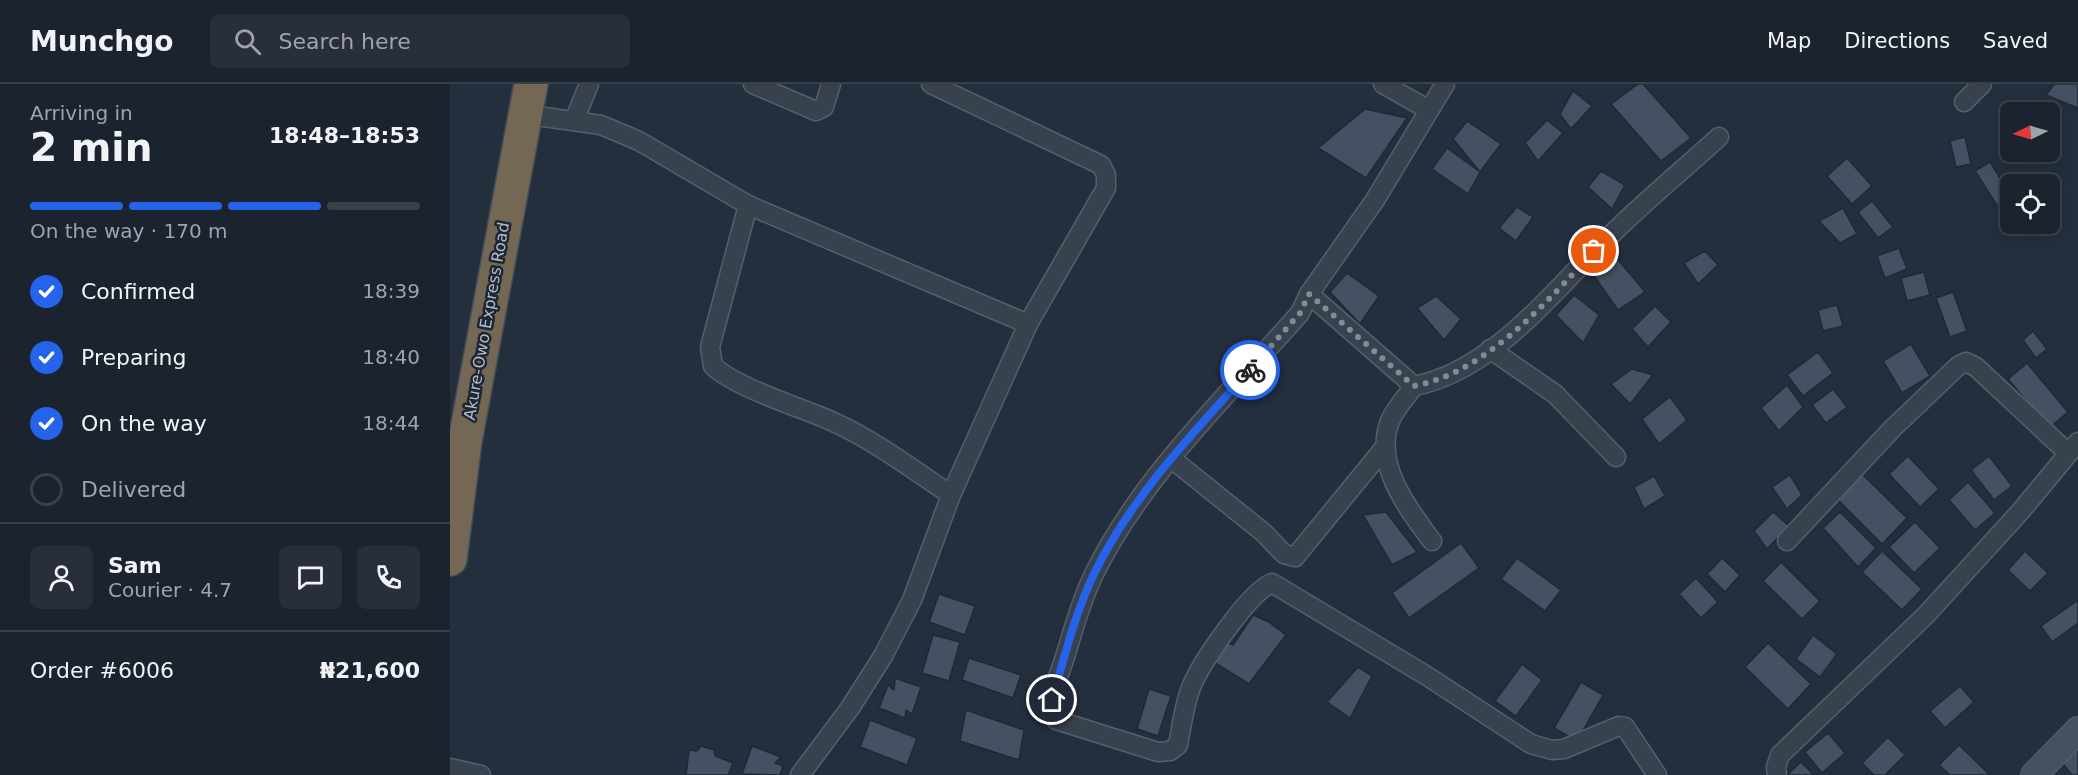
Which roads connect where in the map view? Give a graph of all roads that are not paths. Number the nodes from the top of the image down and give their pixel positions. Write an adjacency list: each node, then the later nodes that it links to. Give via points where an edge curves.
1 (589, 84): 11 (street)
2 (753, 84): 3 (street, via 816,111 824,107)
3 (831, 84)
4 (931, 84): 15 (street, via 1101,165 1106,175 1106,188)
5 (1383, 84): 10 (street)
6 (1445, 84): 10 (street)
7 (1982, 84): 9 (street)
8 (527, 99): 11 (street); 18 (highway, Akure-Owo Express Road)
9 (1964, 102)
10 (1429, 110): 14 (street, via 1375,200)
11 (574, 121): 13 (street, via 601,125 639,141)
12 (1719, 137): 16 (street, via 1617,228 1533,315)
13 (748, 205): 15 (street); 23 (street, via 710,347 713,366 871,442)
14 (1309, 294): 17 (street); 22 (street, via 1300,313)
15 (1028, 324): 23 (street)
16 (1490, 349): 17 (street, via 1446,377); 21 (street, via 1555,394)
17 (1414, 386): 19 (street, via 1390,421)
18 (458, 439): 26 (highway, Akure-Owo Express Road)
19 (1385, 447): 22 (street, via 1295,557 1284,554 1264,533); 24 (street, via 1402,501)
20 (2073, 447): 25 (street, via 1966,362 1892,429); 32 (street, via 1926,615 1780,755)
21 (1616, 458)
22 (1172, 459): 31 (street, via 1143,493 1094,574 1052,700 1056,720 1158,752 1170,751 1178,745 1192,685 1209,655 1239,614 1272,583 1531,744 1564,749 1625,727)
23 (951, 495): 30 (street, via 912,600 883,656)
24 (1432, 540)
25 (1787, 541)
26 (450, 559)
27 (2078, 730): 33 (street)
28 (450, 768): 29 (street)
29 (482, 775)
30 (800, 775)
31 (1657, 775)
32 (1777, 775)
33 (2034, 775)

